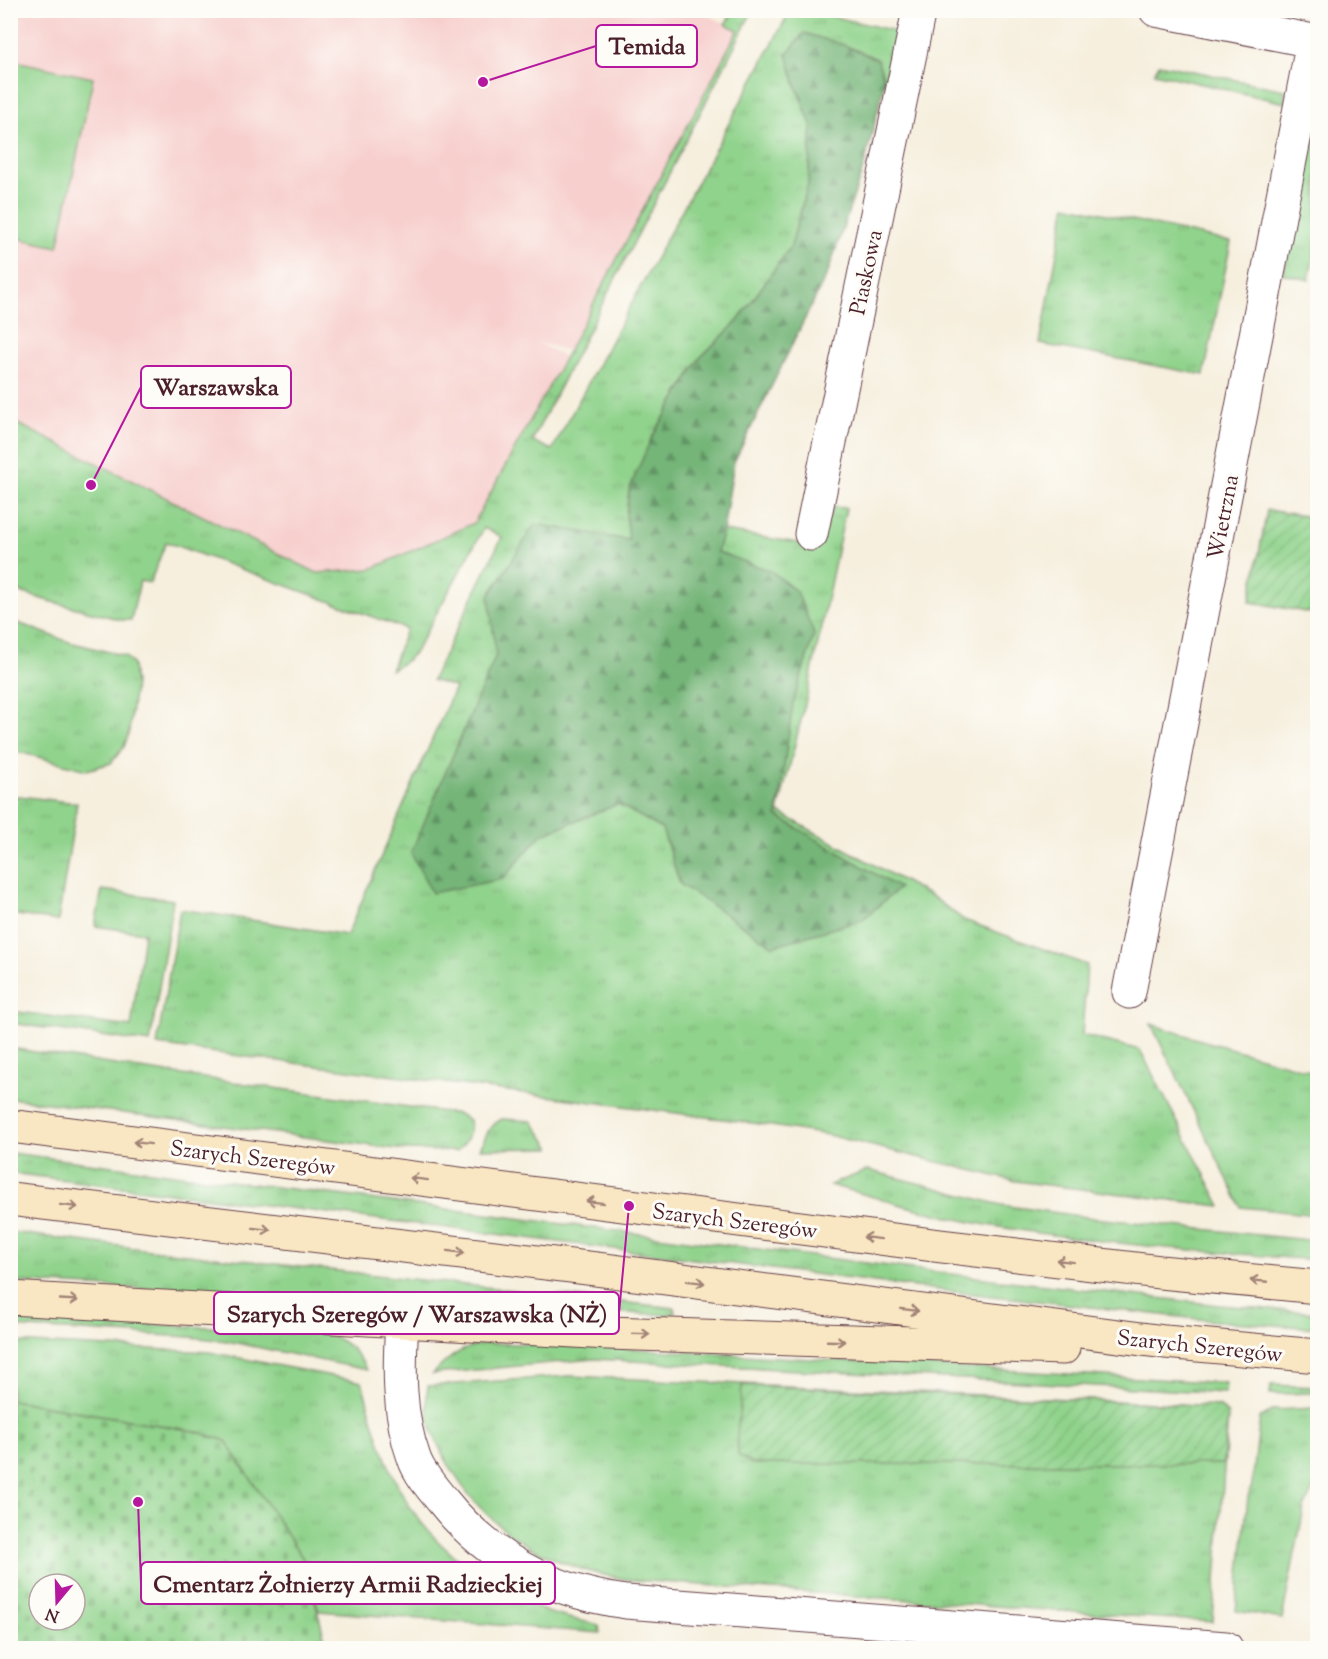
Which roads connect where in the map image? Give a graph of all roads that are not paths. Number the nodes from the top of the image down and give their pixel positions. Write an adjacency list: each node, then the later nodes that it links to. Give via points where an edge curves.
1 (919, 10): 4 (street, Piaskowa)
2 (1156, 10): 3 (street)
3 (1316, 41): 5 (street, Wietrzna)
4 (811, 534)
5 (1130, 992)
6 (10, 1126): 8 (main road, Szarych Szeregów, one-way to 6, via 941,1246)
7 (10, 1199): 11 (main road, Szarych Szeregów, one-way to 11)
8 (1317, 1287)
9 (10, 1298): 10 (main road, one-way to 10)
10 (402, 1322): 11 (main road, one-way to 11, via 979,1346); 13 (street, via 400,1398 414,1460 437,1495 480,1541 507,1561 548,1581 626,1602)
11 (1245, 1351): 12 (main road, Szarych Szeregów)
12 (1317, 1356)
13 (1226, 1648)

